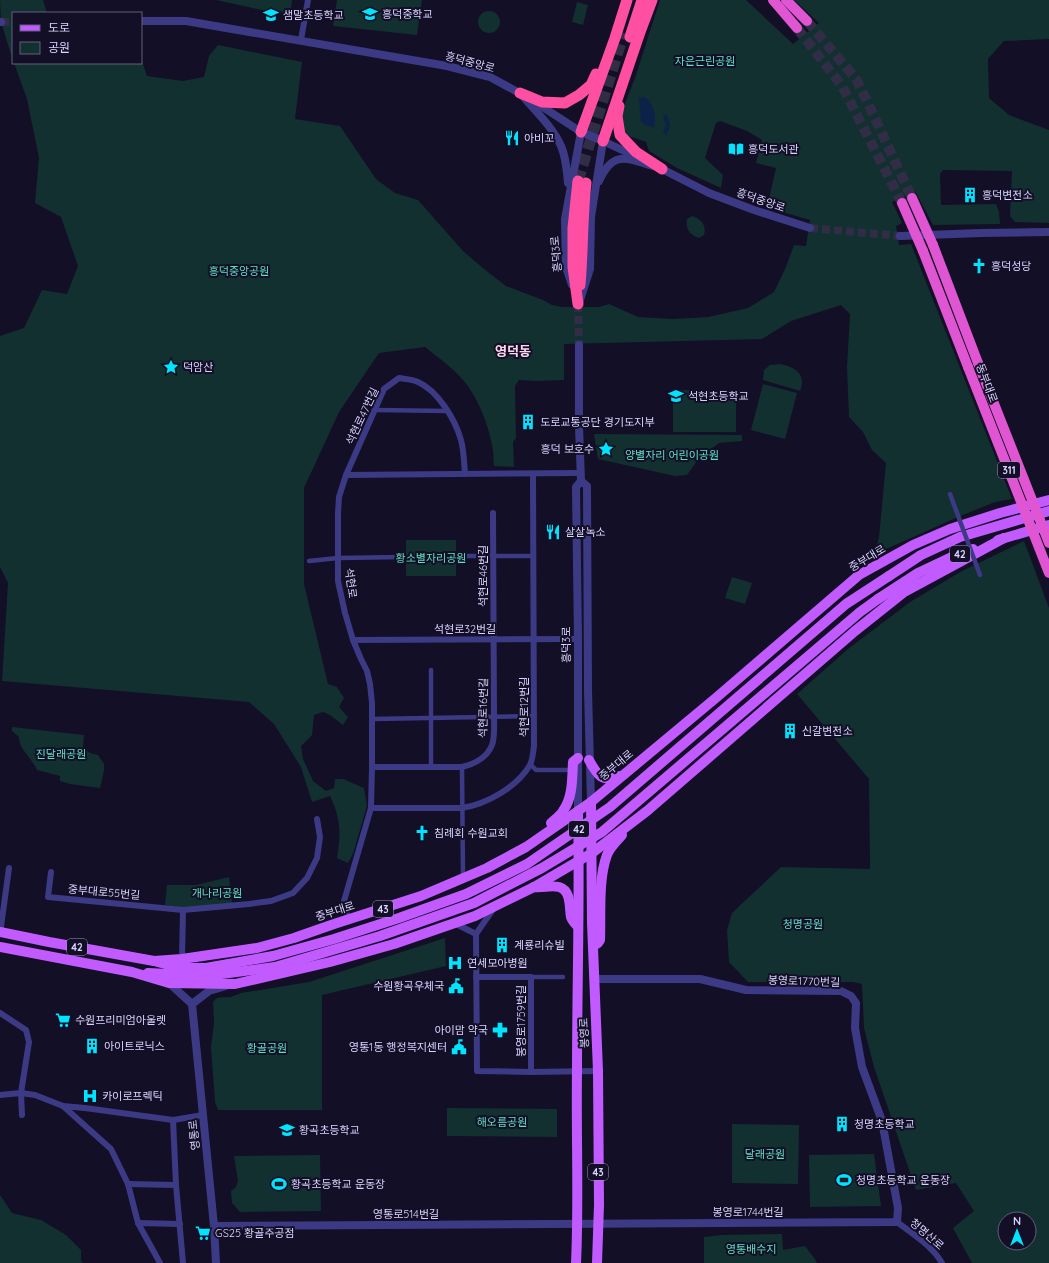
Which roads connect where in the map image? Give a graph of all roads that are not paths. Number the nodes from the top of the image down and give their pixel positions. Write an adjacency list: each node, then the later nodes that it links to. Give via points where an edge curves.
1 (308, 0): 12 (street)
2 (627, 0): 11 (highway)
3 (633, 0): 11 (highway)
4 (642, 0): 11 (highway)
5 (652, 0): 13 (highway)
6 (773, 0): 10 (highway)
7 (786, 0): 9 (highway)
8 (142, 21): 12 (street, 흥덕중앙로, via 186,21)
9 (807, 21)
10 (797, 28)
11 (623, 36): 14 (highway, via 591,85 565,103 542,102); 15 (highway)
12 (301, 40): 14 (street, 흥덕중앙로, via 447,66 490,77)
13 (627, 70): 16 (highway); 17 (highway, via 617,116 620,135 636,152)
14 (520, 93): 15 (street, 흥덕중앙로); 22 (street, via 552,129 561,146 567,168)
15 (581, 132): 16 (street, 흥덕중앙로); 22 (street, 흥덕3로)
16 (603, 141): 17 (street, 흥덕중앙로); 19 (street)
17 (662, 169): 19 (street, via 626,158 616,160 604,170); 23 (street, 흥덕중앙로, via 709,193)
18 (582, 182): 26 (highway, via 582,264)
19 (594, 191): 26 (street, via 590,269)
20 (912, 198): 40 (highway, 동부대로 / 311, bridge)
21 (902, 203): 47 (highway, 동부대로 / 311, bridge)
22 (567, 205): 26 (street, 흥덕3로, via 566,267)
23 (810, 228)
24 (1049, 232): 25 (street)
25 (900, 236)
26 (578, 304)
27 (579, 345): 33 (street, 흥덕3로)
28 (375, 410): 29 (street); 29 (street, 석현로47번길, via 384,389 399,378 417,382 437,396); 32 (street, 석현로47번길)
29 (447, 410): 30 (street, 석현로47번길, via 461,440)
30 (465, 474): 31 (street); 32 (street)
31 (533, 474): 33 (street); 43 (street, 석현로12번길)
32 (346, 475): 45 (street, 석현로, via 337,514)
33 (581, 477): 51 (street, 흥덕3로, via 576,487); 59 (street, 흥덕3로, via 587,486)
34 (950, 494): 48 (street, bridge)
35 (1049, 500): 65 (main road, 중부대로, via 950,529 913,545 859,575)
36 (1049, 511): 94 (main road, 중부대로 / 42, bridge, via 960,537 921,555 846,604 610,808 527,864 466,894 334,939 273,956 206,968 180,968)
37 (493, 513): 41 (street, 석현로46번길)
38 (1049, 525): 39 (main road, 42)
39 (1004, 538): 70 (main road, via 904,592 855,631); 95 (main road, 42, bridge, via 956,555 918,573 878,599 602,832 542,868 474,903 380,936 276,967 206,976)
40 (1049, 543)
41 (493, 555): 42 (street); 43 (street); 49 (street, 석현로46번길)
42 (460, 556)
43 (533, 556): 50 (street, 석현로12번길)
44 (402, 557): 45 (street)
45 (338, 558): 46 (street); 52 (street, 석현로, via 338,581)
46 (309, 561)
47 (1049, 573)
48 (980, 575)
49 (494, 639): 50 (street, 석현로32번길); 52 (street, 석현로32번길); 55 (street, 석현로16번길)
50 (534, 639): 51 (street, 석현로32번길); 54 (street, 석현로12번길)
51 (578, 639): 58 (street, 흥덕3로)
52 (353, 640): 57 (street, 석현로, via 367,671)
53 (431, 670): 56 (street)
54 (534, 716): 55 (street); 60 (street, 석현로12번길, via 534,746)
55 (494, 717): 56 (street); 61 (street, 석현로16번길, via 492,745 481,760 472,765)
56 (431, 718): 57 (street); 63 (street)
57 (372, 719): 62 (street, 석현로)
58 (578, 758): 64 (main road, via 572,762); 69 (street, 흥덕3로)
59 (589, 760): 65 (main road, via 595,772 605,779); 66 (street, 흥덕3로)
60 (530, 764): 64 (street, via 536,770); 68 (street, 석현로12번길, via 513,784 498,795 479,804)
61 (462, 766): 63 (street, 석현로16번길); 68 (street)
62 (372, 767): 63 (street, 석현로16번길); 67 (street, 석현로)
63 (432, 767)
64 (572, 770): 72 (main road, via 570,799 562,812)
65 (623, 774): 66 (main road, 중부대로)
66 (590, 802): 69 (main road, 중부대로 / 43); 73 (main road, 봉영로 / 43)
67 (371, 808): 68 (street, 석현로12번길); 82 (street, 석현로, via 344,901)
68 (462, 808): 77 (street)
69 (578, 811): 72 (main road, 중부대로 / 43); 74 (main road, 봉영로 / 43)
70 (647, 811): 73 (main road); 90 (main road, via 615,842 608,854 602,874 600,940)
71 (317, 819): 81 (street, 중부대로55번길, via 320,837 317,858 308,878 293,893 271,901)
72 (527, 845): 77 (main road, 중부대로 / 43, via 487,868)
73 (592, 853): 74 (main road); 84 (main road, 봉영로 / 43)
74 (579, 861): 78 (main road); 79 (main road, 봉영로 / 43)
75 (9, 868): 86 (street)
76 (51, 872): 81 (street, 중부대로55번길, via 48,897)
77 (463, 878): 82 (main road, 중부대로 / 43, via 421,896)
78 (534, 887): 80 (main road, 43); 85 (main road, 43, via 563,889 568,896 571,919)
79 (579, 891): 84 (main road, via 586,891 586,917); 85 (main road, 봉영로 / 43)
80 (496, 906): 83 (main road, 43); 87 (street)
81 (183, 910): 93 (street)
82 (348, 919): 93 (main road, 중부대로 / 43, via 257,948)
83 (454, 923): 87 (street); 101 (main road, 43, via 394,944 330,962)
84 (592, 923): 90 (main road, 봉영로 / 43)
85 (578, 928): 106 (main road, 봉영로 / 43)
86 (0, 932): 88 (street); 89 (main road, 중부대로 / 42)
87 (476, 934): 96 (street, 봉영로1759번길)
88 (0, 935)
89 (49, 942): 92 (main road); 94 (main road, 중부대로 / 42)
90 (594, 946): 99 (main road, 봉영로 / 43)
91 (0, 947): 92 (main road, 42)
92 (47, 955): 95 (main road, 42)
93 (182, 959): 94 (main road, 중부대로 / 43)
94 (154, 961)
95 (132, 972): 100 (main road, 43)
96 (476, 977): 97 (street, 봉영로1759번길); 105 (street, 봉영로1759번길, via 477,1071)
97 (531, 977): 98 (street); 105 (street, 봉영로1759번길)
98 (562, 978)
99 (595, 978): 104 (main road, 봉영로 / 43); 115 (street, 봉영로1770번길, via 700,978 746,990 841,991 851,996 856,1003 855,1028 862,1067 882,1121 898,1208)
100 (169, 983): 101 (main road, 43); 102 (street)
101 (235, 984): 102 (street, via 209,991)
102 (192, 1004): 111 (street, 영통로)
103 (0, 1013): 107 (street, via 26,1030 28,1042)
104 (598, 1071): 106 (street, 봉영로1759번길); 119 (main road, 봉영로 / 43)
105 (531, 1072): 106 (street, 봉영로1759번길)
106 (576, 1072): 118 (main road, 봉영로 / 43)
107 (21, 1093): 108 (street); 109 (street, via 35,1095); 110 (street)
108 (0, 1095)
109 (63, 1106): 112 (street); 113 (street, via 111,1149)
110 (22, 1115)
111 (203, 1115): 112 (street); 120 (street, 영통로)
112 (173, 1120): 114 (street)
113 (128, 1184): 114 (street); 116 (street)
114 (176, 1185): 117 (street)
115 (897, 1222): 119 (street, 봉영로1744번길); 126 (street, 청명산로, via 934,1252)
116 (138, 1223): 117 (street); 121 (street)
117 (180, 1224): 122 (street)
118 (577, 1224): 119 (street, 영통로514번길); 120 (street, 영통로514번길); 124 (main road, 봉영로 / 43)
119 (598, 1224): 125 (main road, 봉영로 / 43)
120 (214, 1226): 123 (street, 영통로)
121 (160, 1263)
122 (183, 1263)
123 (216, 1263)
124 (576, 1263)
125 (597, 1263)
126 (942, 1263)

